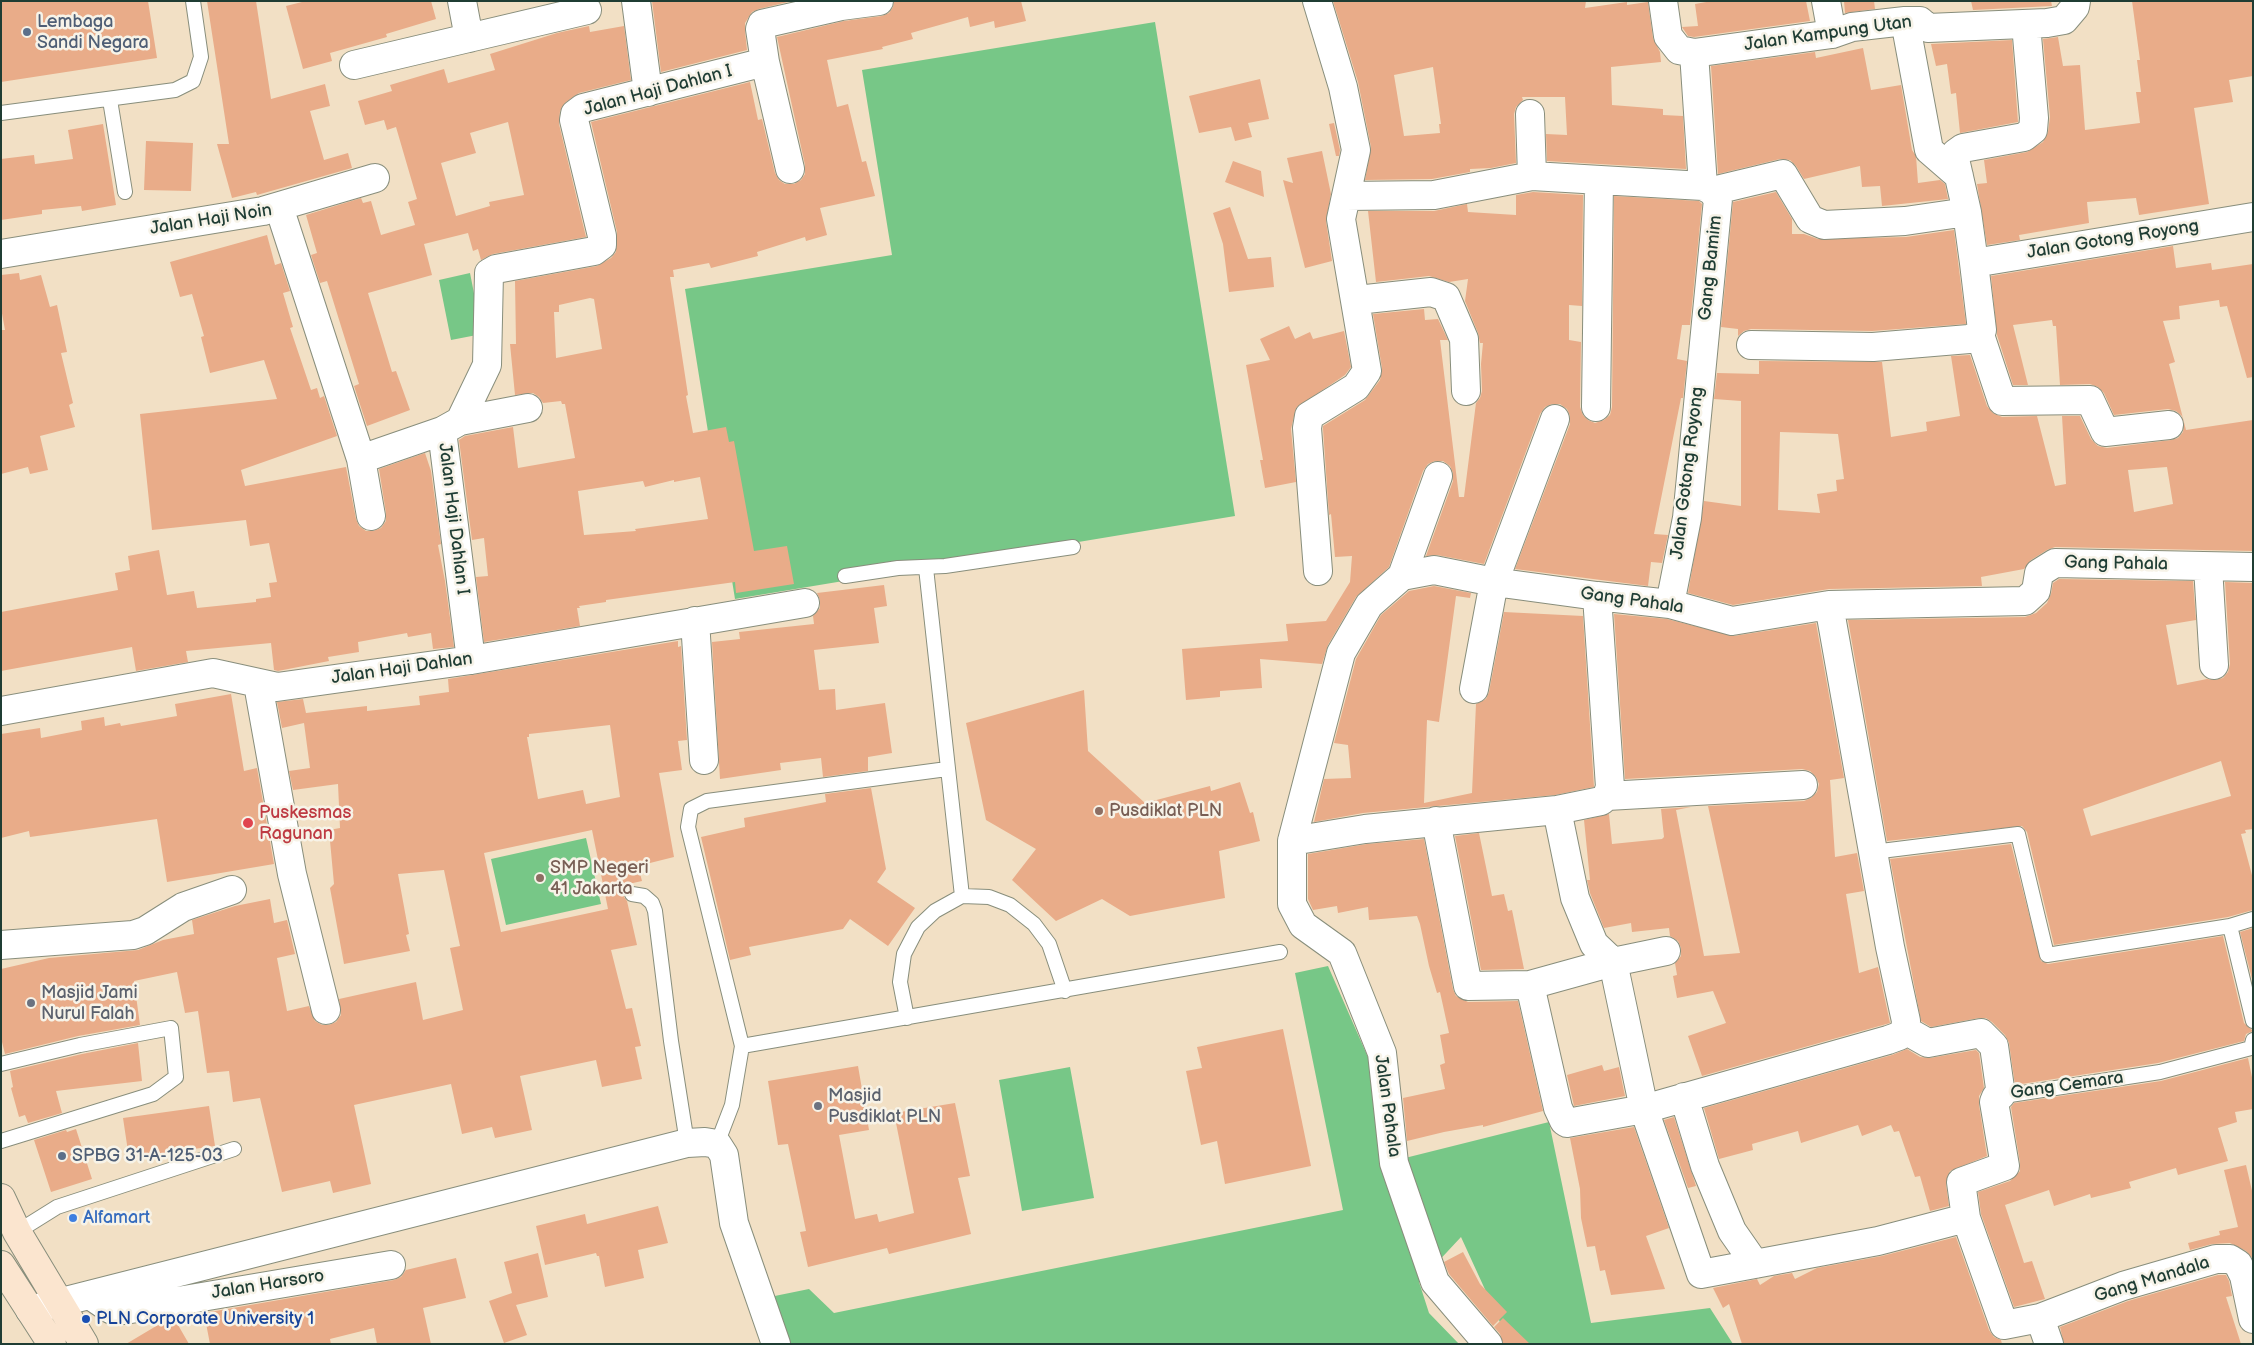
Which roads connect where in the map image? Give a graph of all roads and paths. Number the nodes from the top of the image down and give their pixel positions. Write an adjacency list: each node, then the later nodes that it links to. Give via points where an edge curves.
1 (193, 1): 19 (lane, via 201,57 193,81 175,90)
2 (462, 1): 14 (street)
3 (636, 1): 18 (street)
4 (879, 1): 9 (street)
5 (1317, 1): 29 (street, via 1343,87 1356,150)
6 (1663, 1): 15 (street, via 1668,36 1679,50)
7 (1826, 1): 13 (street)
8 (2076, 1): 12 (street, Jalan Kampung Utan, via 2076,7 2064,20)
9 (841, 4): 16 (street, via 762,24)
10 (587, 10): 14 (street)
11 (1905, 21): 12 (street, Jalan Kampung Utan, via 1920,20 1928,28); 13 (street, Jalan Kampung Utan, via 1852,27); 24 (street, via 1929,150)
12 (2026, 24): 24 (street, via 2033,130 2024,137 1964,148 1956,153)
13 (1832, 34): 15 (street, Jalan Kampung Utan)
14 (469, 38): 17 (street)
15 (1694, 53): 27 (street, Gang Bamim)
16 (765, 62): 18 (street, Jalan Haji Dahlan I); 22 (street)
17 (354, 65)
18 (648, 92): 43 (street, Jalan Haji Dahlan I, via 583,108 575,114 602,245 594,251 496,269 490,273 487,365)
19 (110, 100): 20 (lane); 28 (lane)
20 (1, 113)
21 (1530, 114): 23 (street)
22 (790, 169)
23 (1532, 176): 26 (street); 29 (street, via 1434,195)
24 (1959, 176): 31 (street)
25 (375, 178): 30 (street)
26 (1599, 180): 27 (street); 40 (street)
27 (1707, 188): 31 (street, via 1783,174 1810,219 1824,224 1906,221); 37 (street, Gang Bamim, via 1718,199)
28 (125, 192)
29 (1346, 196): 35 (street, via 1341,219)
30 (279, 207): 33 (street, Jalan Haji Noin); 45 (street, Jalan Haji Noin)
31 (1966, 212): 34 (street)
32 (2253, 217): 34 (street, Jalan Gotong Royong)
33 (1, 254)
34 (1974, 263): 36 (street)
35 (1357, 300): 39 (street, via 1431,292 1446,297 1464,339); 52 (street, via 1367,370 1356,387 1309,416 1307,428)
36 (1980, 335): 38 (street, via 1969,340 1873,347); 44 (street, via 2002,401 2090,400 2105,432)
37 (1703, 342): 58 (street, Jalan Gotong Royong, via 1687,518)
38 (1751, 345)
39 (1466, 391)
40 (1596, 407)
41 (528, 408): 43 (street)
42 (1555, 419): 55 (street)
43 (451, 426): 45 (street); 61 (street, Jalan Haji Dahlan I)
44 (2169, 426)
45 (361, 459): 47 (street, Jalan Haji Noin)
46 (1438, 476): 54 (street)
47 (372, 516)
48 (1074, 547): 50 (lane)
49 (2208, 567): 51 (street, Gang Pahala); 59 (street, Gang Pahala, via 2055,563 2039,573 2036,592 2026,601); 62 (street)
50 (926, 568): 53 (lane, via 898,568); 67 (lane)
51 (2253, 568)
52 (1318, 571)
53 (845, 576)
54 (1402, 576): 55 (street, Gang Pahala, via 1434,570); 72 (street, via 1369,605 1341,654)
55 (1494, 582): 56 (street, Gang Pahala); 64 (street)
56 (1597, 596): 58 (street, Gang Pahala); 69 (street, via 1610,787)
57 (805, 603): 60 (street, Jalan Haji Dahlan)
58 (1670, 604): 59 (street, Gang Pahala, via 1732,621)
59 (1829, 605): 73 (street)
60 (695, 621): 61 (street, Jalan Haji Dahlan); 66 (street)
61 (471, 660): 63 (street, Jalan Haji Dahlan, via 277,687)
62 (2214, 665)
63 (258, 684): 65 (street, Jalan Haji Dahlan, via 213,673); 85 (street, via 292,874)
64 (1474, 689)
65 (1, 711)
66 (704, 760)
67 (947, 769): 76 (lane); 90 (lane, via 706,801 691,809 688,827)
68 (1803, 785): 69 (street)
69 (1607, 796): 70 (street, via 1600,801)
70 (1557, 810): 71 (street); 82 (street, via 1575,898 1594,944)
71 (1436, 821): 72 (street); 83 (street, via 1468,986)
72 (1292, 840): 113 (street, Jalan Pahala, via 1292,904 1303,925 1342,953 1382,1053 1394,1163 1435,1282)
73 (1873, 852): 78 (lane, via 2018,834 2047,955); 88 (street, via 1906,1021)
74 (232, 890): 79 (street, via 184,907 133,935)
75 (632, 894): 96 (lane, via 644,896 655,911 670,1041)
76 (962, 896): 84 (lane, via 989,897 1010,905 1034,924 1049,944); 86 (lane, via 935,911 918,927 904,954 900,982)
77 (2253, 919): 78 (lane)
78 (2230, 926): 87 (lane)
79 (1, 945)
80 (1666, 951): 82 (street)
81 (1280, 952): 84 (lane)
82 (1613, 962): 83 (street); 94 (street)
83 (1530, 985): 94 (street, via 1558,1108 1564,1121 1572,1124)
84 (1065, 990): 86 (lane)
85 (326, 1010)
86 (907, 1018): 90 (lane)
87 (2253, 1021)
88 (1905, 1030): 92 (street, via 1928,1043 1981,1033 1994,1046); 93 (street, via 1888,1040)
89 (2253, 1040): 92 (lane, Gang Cemara, via 2251,1048 2160,1072)
90 (742, 1046): 97 (lane, via 732,1105)
91 (1, 1064): 95 (lane, via 171,1028 176,1077 153,1094)
92 (1999, 1096): 100 (street, Gang Cemara, via 1994,1102 2005,1166 1961,1182)
93 (1684, 1097): 94 (street); 102 (street, via 1705,1166 1729,1223)
94 (1644, 1109): 102 (street, via 1701,1274)
95 (1, 1141)
96 (687, 1144): 97 (street); 105 (street)
97 (717, 1144): 112 (street, via 724,1155 734,1223)
98 (234, 1149): 101 (lane, via 56,1207)
99 (1, 1198): 101 (main road)
100 (1966, 1218): 102 (street, via 1878,1241); 108 (street, via 2004,1324)
101 (17, 1232): 107 (main road)
102 (1755, 1264)
103 (1, 1265): 106 (main road)
104 (391, 1265): 105 (street, Jalan Harsoro, via 125,1310 112,1310)
105 (90, 1295): 107 (street)
106 (19, 1299): 107 (street); 110 (main road)
107 (59, 1303): 111 (main road)
108 (2040, 1318): 109 (street, Gang Mandala, via 2123,1286 2216,1259 2230,1259 2238,1264 2244,1276); 114 (street)
109 (2253, 1319)
110 (52, 1344)
111 (84, 1344)
112 (776, 1344)
113 (1488, 1344)
114 (2049, 1344)

